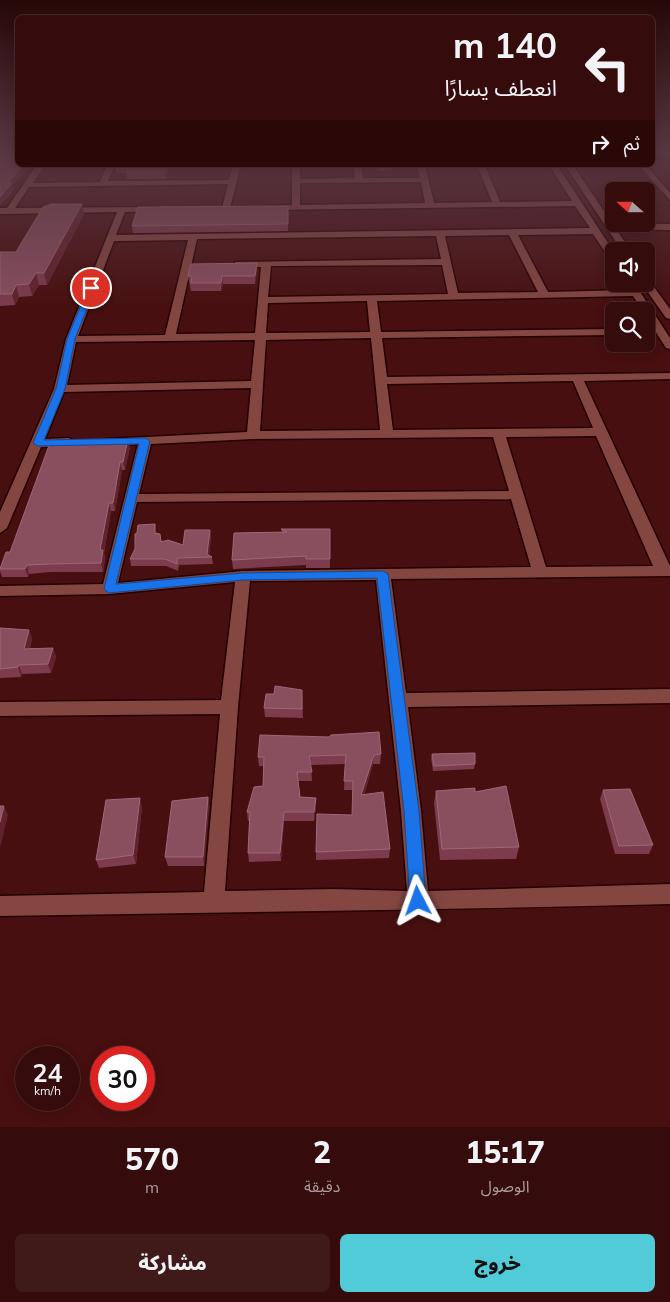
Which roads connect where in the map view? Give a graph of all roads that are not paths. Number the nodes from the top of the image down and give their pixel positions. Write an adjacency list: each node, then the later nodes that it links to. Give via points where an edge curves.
1 (14, 205): 12 (street)
2 (230, 205): 8 (street, via 230,208)
3 (430, 205): 4 (street); 15 (street)
4 (457, 205)
5 (579, 205): 18 (street)
6 (596, 205): 14 (street)
7 (296, 207): 9 (street); 15 (street)
8 (216, 208)
9 (261, 208)
10 (122, 209): 11 (street); 12 (street); 22 (street)
11 (169, 209)
12 (10, 210): 13 (street)
13 (0, 211)
14 (605, 219)
15 (365, 220): 20 (street); 21 (street)
16 (655, 227): 17 (street)
17 (670, 227)
18 (597, 231): 19 (street); 23 (street)
19 (512, 232): 20 (street); 29 (street)
20 (440, 233): 24 (street)
21 (193, 237): 22 (street); 39 (street, via 191,265)
22 (112, 238): 40 (street)
23 (605, 244)
24 (445, 262): 26 (street); 31 (street)
25 (226, 264): 26 (street)
26 (266, 264): 32 (street)
27 (653, 292): 33 (street)
28 (636, 293): 29 (street); 35 (street)
29 (545, 295): 31 (street)
30 (372, 298): 31 (street); 32 (street); 37 (street)
31 (454, 298)
32 (263, 300): 38 (street)
33 (670, 316)
34 (655, 331): 35 (street)
35 (660, 331): 41 (street)
36 (605, 332): 37 (street)
37 (377, 335): 38 (street); 44 (street)
38 (261, 337): 39 (street); 45 (street)
39 (170, 338): 40 (street)
40 (71, 339): 46 (street)
41 (670, 346)
42 (670, 376): 43 (street)
43 (577, 378): 44 (street); 48 (street)
44 (382, 381): 49 (street)
45 (258, 384): 46 (street); 50 (street)
46 (60, 389): 52 (street)
47 (498, 432): 48 (street); 49 (street); 53 (street)
48 (600, 432): 56 (street)
49 (387, 434): 50 (street)
50 (254, 435): 51 (street)
51 (145, 441): 52 (street); 54 (street)
52 (38, 443): 55 (street)
53 (518, 495): 54 (street); 57 (street)
54 (132, 498): 60 (street)
55 (0, 528)
56 (667, 571): 57 (street)
57 (540, 572): 58 (street)
58 (383, 574): 59 (street); 63 (street)
59 (243, 576): 60 (street); 64 (street)
60 (109, 589): 61 (street)
61 (0, 591)
62 (670, 696): 63 (street)
63 (397, 700): 68 (street)
64 (229, 707): 65 (street); 67 (street)
65 (0, 709)
66 (670, 894): 68 (street)
67 (214, 900): 68 (street); 69 (street)
68 (418, 901)
69 (0, 906)

